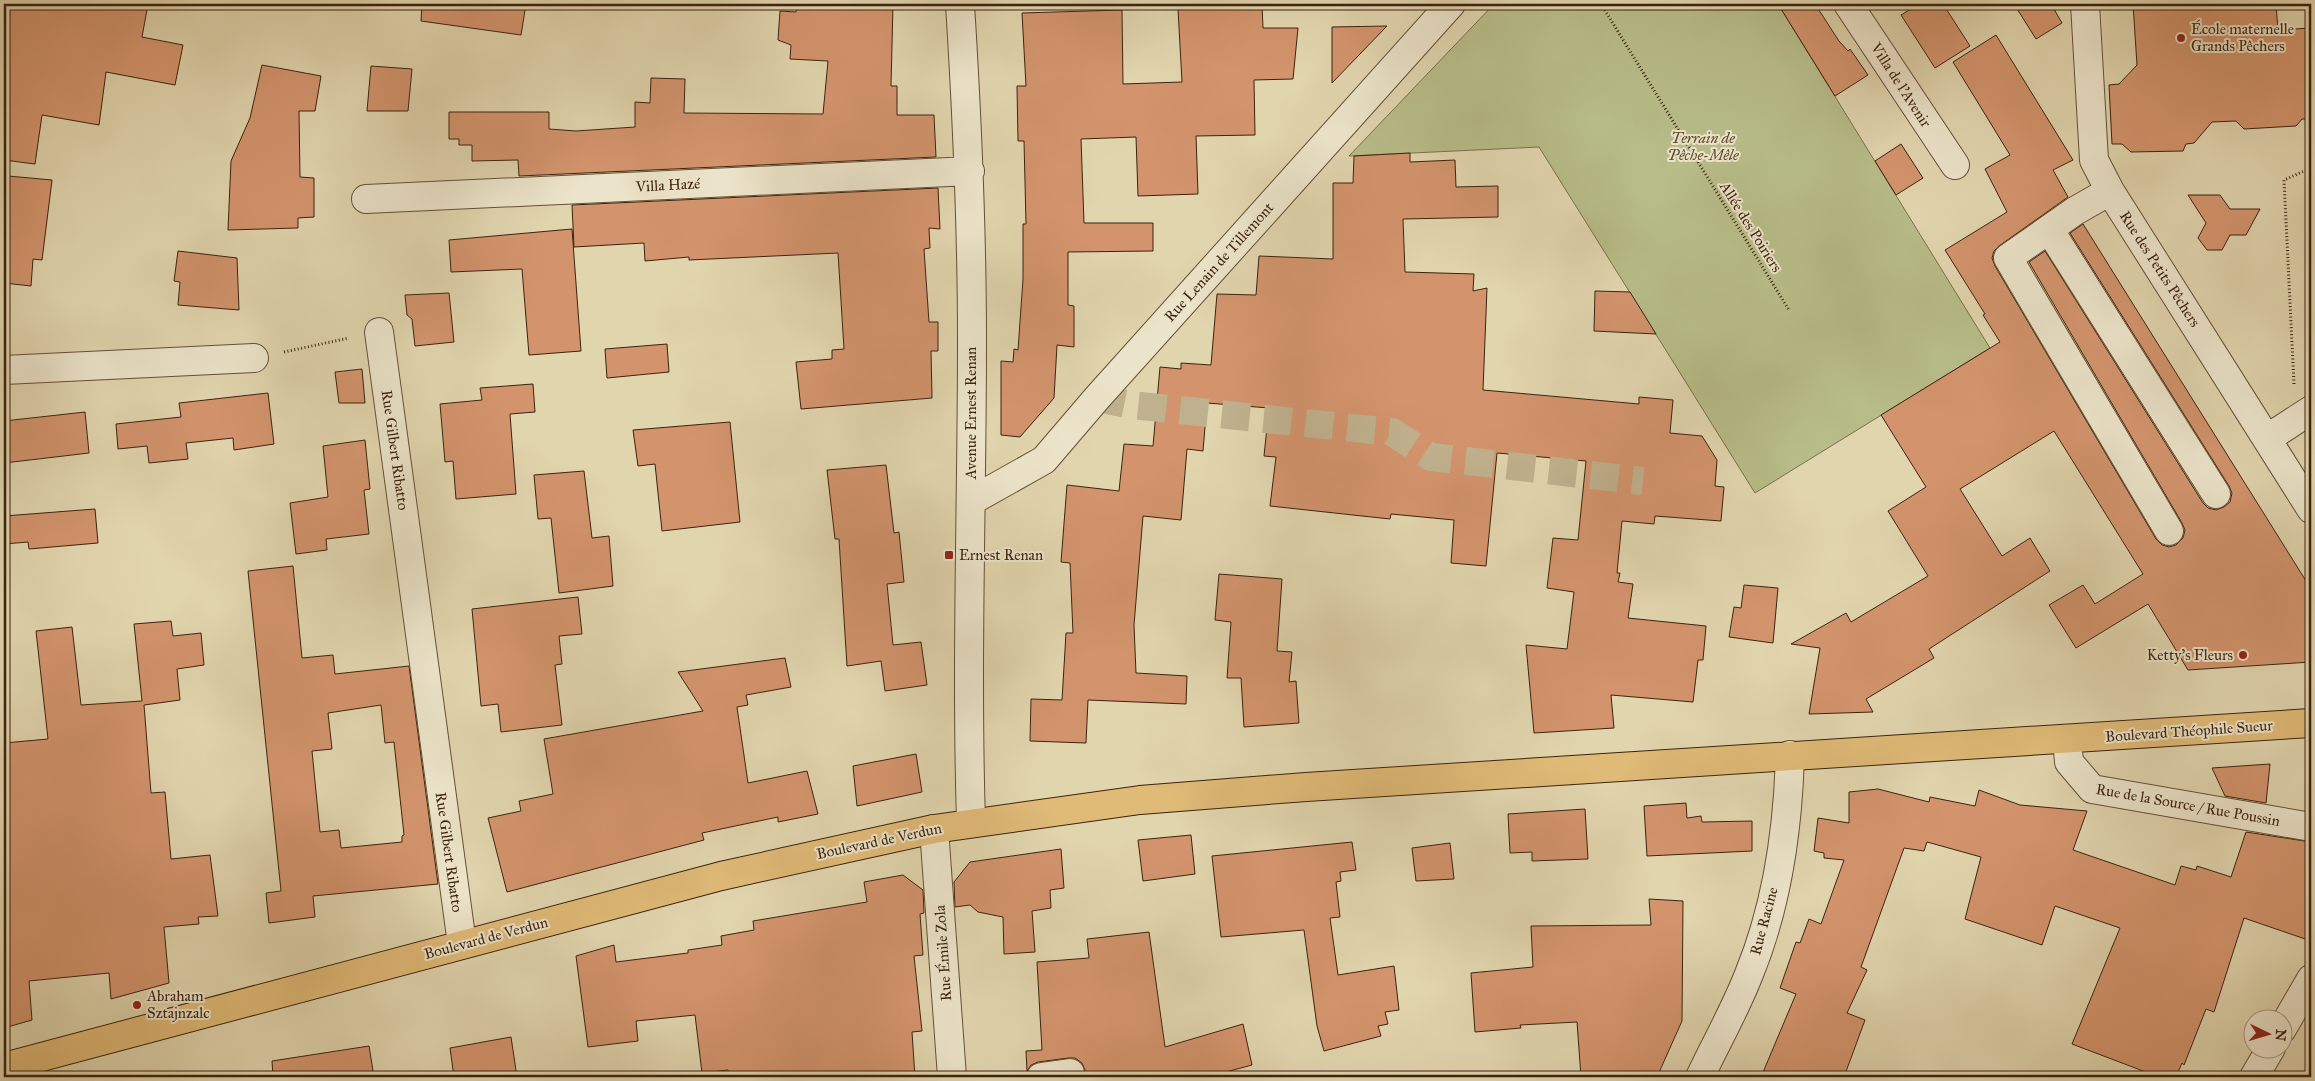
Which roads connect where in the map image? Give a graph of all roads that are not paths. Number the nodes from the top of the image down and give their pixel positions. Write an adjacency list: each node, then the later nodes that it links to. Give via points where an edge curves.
1 (960, 4): 6 (street, Avenue Ernest Renan)
2 (1451, 4): 16 (street, Rue Lenain de Tillemont, via 1044,460)
3 (1848, 4): 5 (street, Villa de l'Avenir)
4 (2085, 4): 7 (street, Rue des Petits Pêchers, via 2094,160)
5 (1954, 166)
6 (970, 171): 8 (street, Villa Hazé); 16 (street, Avenue Ernest Renan)
7 (2110, 190): 9 (street); 14 (street, Rue des Petits Pêchers)
8 (366, 199)
9 (2049, 229): 15 (street); 18 (street, via 2008,258)
10 (379, 332): 25 (street, Rue Gilbert Ribatto)
11 (254, 358): 12 (street)
12 (4, 370)
13 (2306, 413): 14 (street)
14 (2268, 438): 17 (street, Rue des Petits Pêchers)
15 (2216, 494)
16 (971, 501): 22 (street, Avenue Ernest Renan, via 968,582)
17 (2311, 509)
18 (2169, 531)
19 (2311, 723): 20 (main road, Boulevard Théophile Sueur)
20 (2067, 740): 21 (main road, Boulevard Théophile Sueur); 23 (street, Rue de la Source / Rue Poussin, via 2070,762 2092,789)
21 (1790, 755): 22 (main road, Boulevard de Verdun, via 1140,800); 33 (street, Rue Racine, via 1789,804 1770,909 1749,974)
22 (971, 822): 24 (main road, Boulevard de Verdun)
23 (2311, 827)
24 (934, 828): 25 (main road, Boulevard de Verdun, via 721,876); 31 (street, Rue Émile Zola)
25 (462, 944): 29 (main road, Boulevard de Verdun)
26 (2311, 979): 27 (street)
27 (2292, 1012)
28 (2265, 1058): 34 (street)
29 (4, 1067)
30 (1070, 1073): 32 (street)
31 (952, 1077)
32 (1041, 1077)
33 (1700, 1077)
34 (2254, 1077)

